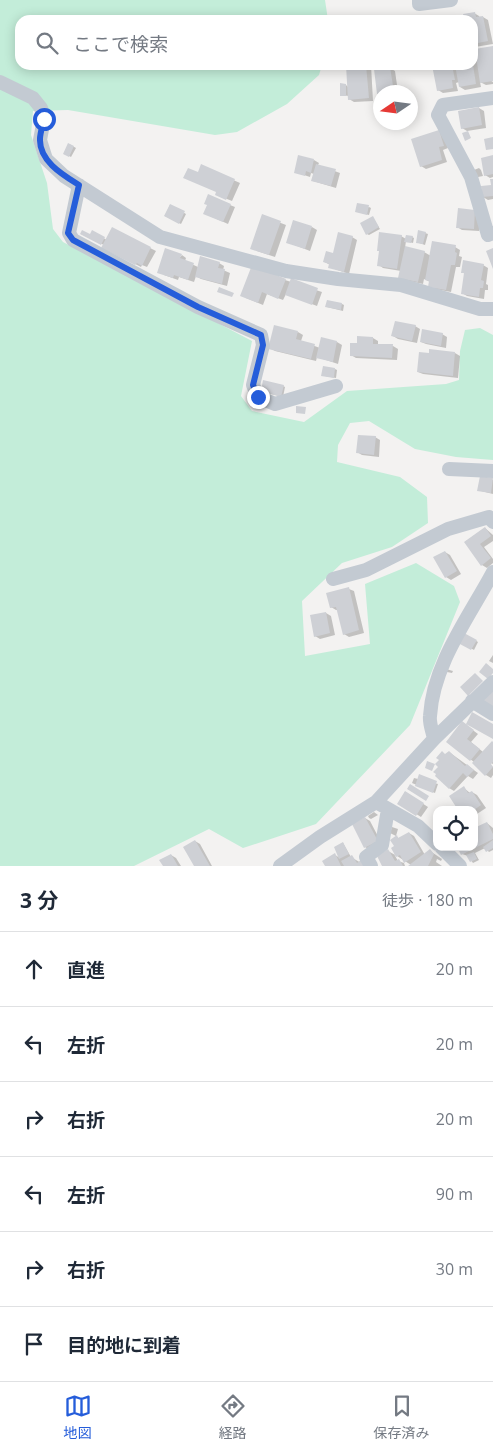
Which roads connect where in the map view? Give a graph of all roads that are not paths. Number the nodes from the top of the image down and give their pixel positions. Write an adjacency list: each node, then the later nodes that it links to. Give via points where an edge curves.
1 (419, 0): 2 (street, via 419,4)
2 (451, 0)
3 (0, 82): 5 (street, via 33,98 41,108 44,119 40,140 46,159)
4 (493, 98): 6 (street, via 443,105 438,115 471,177 488,235)
5 (79, 185): 7 (street, via 160,237 286,271 338,280 401,285 480,309); 8 (street, via 68,233 73,240 198,307 261,335 263,345 253,385 258,397 275,404)
6 (493, 233)
7 (493, 309)
8 (336, 386)
9 (449, 469): 10 (street)
10 (493, 471)
11 (493, 522): 13 (street, via 489,517 448,528 366,570)
12 (493, 572): 17 (street, via 434,686 429,719)
13 (333, 579)
14 (493, 682): 15 (street)
15 (472, 702): 16 (street); 17 (street)
16 (493, 714)
17 (434, 739): 18 (street)
18 (382, 806): 19 (street, via 418,826); 21 (street, via 320,837); 22 (street, via 382,845 366,857)
19 (433, 840)
20 (444, 851): 23 (street)
21 (280, 866)
22 (371, 866)
23 (460, 866)

